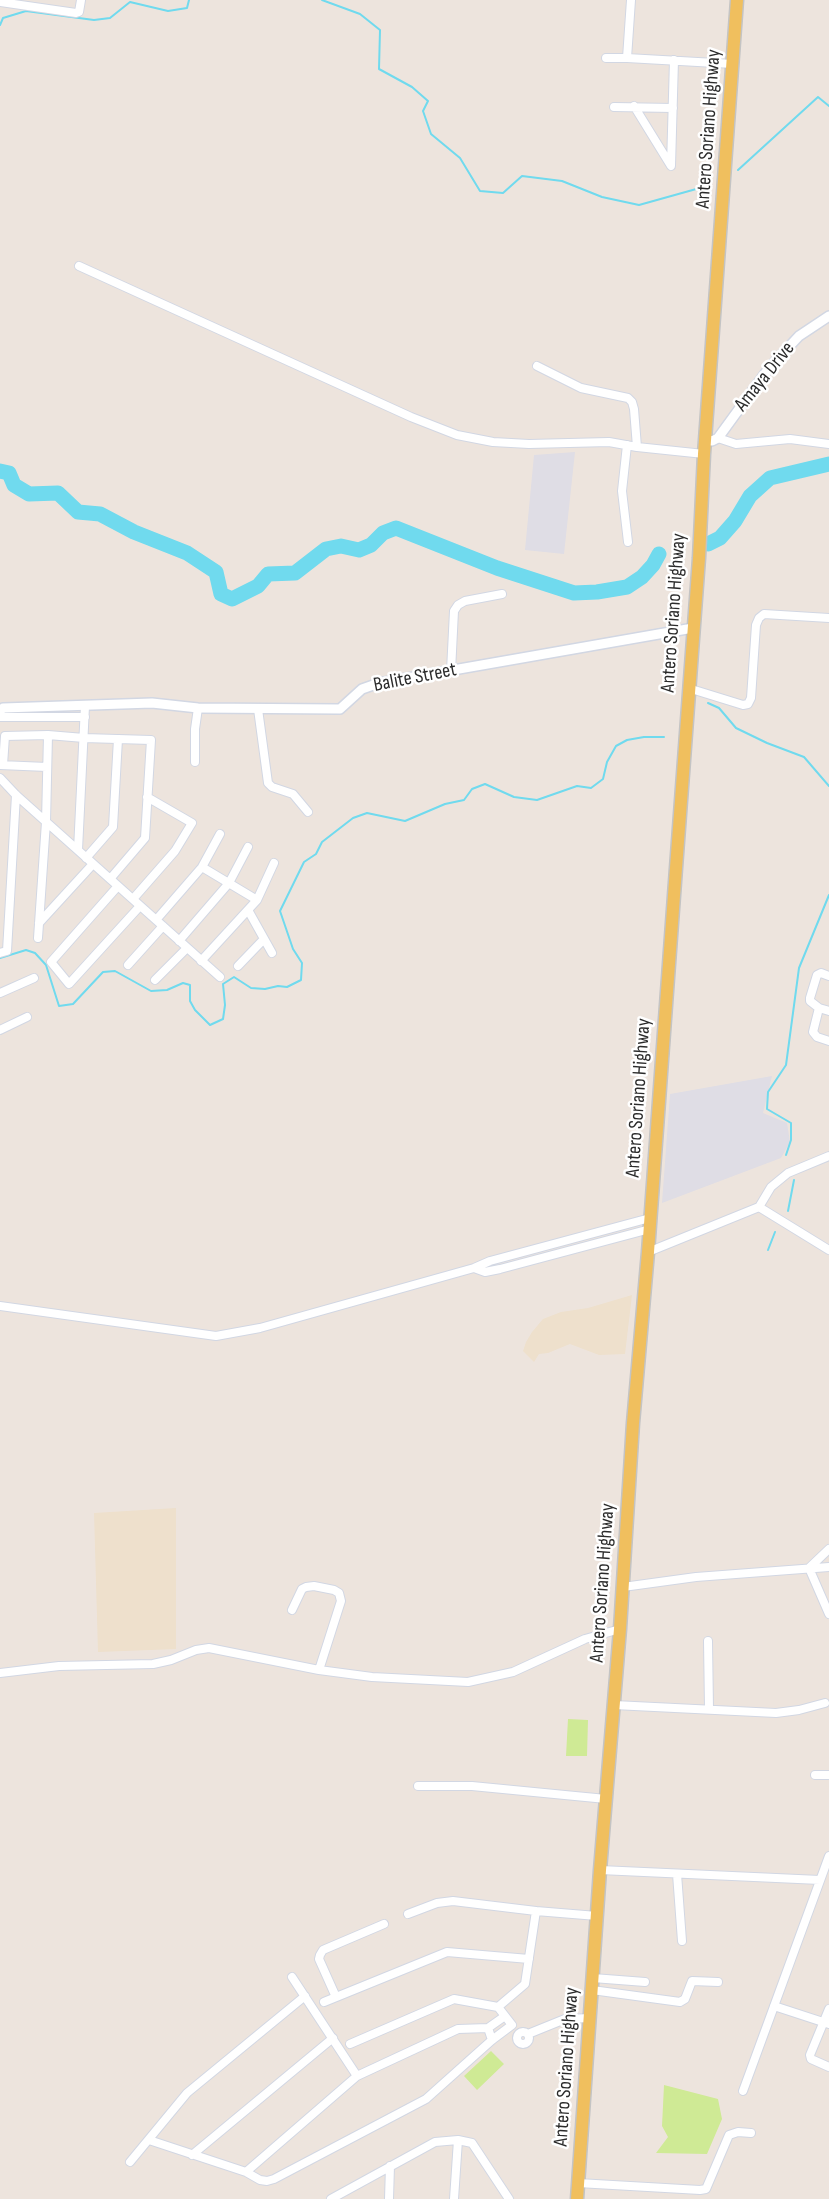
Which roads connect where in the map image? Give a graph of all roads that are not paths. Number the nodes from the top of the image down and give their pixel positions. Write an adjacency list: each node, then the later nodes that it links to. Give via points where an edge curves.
1 (81, 0): 4 (street, via 76,14)
2 (631, 0): 6 (street)
3 (737, 0): 8 (main road, Antero Soriano Highway)
4 (0, 2)
5 (606, 58): 6 (street)
6 (627, 58): 7 (street)
7 (674, 60): 8 (street); 11 (street)
8 (733, 64): 15 (main road, Antero Soriano Highway)
9 (634, 106): 10 (street); 11 (street); 11 (street, via 671,166)
10 (614, 107)
11 (673, 108)
12 (79, 266): 17 (street, via 457,435 493,442)
13 (829, 316): 15 (street, Amaya Drive, via 797,338 768,368)
14 (537, 366): 18 (street, via 581,388 628,398 634,409)
15 (712, 439): 16 (street, via 736,444 790,439); 19 (main road, Antero Soriano Highway)
16 (829, 444)
17 (627, 445): 18 (street); 20 (street, via 622,491)
18 (637, 447): 19 (street)
19 (704, 454): 23 (main road, Antero Soriano Highway)
20 (628, 542)
21 (502, 594): 24 (street, via 465,601 454,611)
22 (829, 618): 25 (street, via 764,614 759,618 748,704)
23 (693, 628): 24 (street, Balite Street); 25 (main road, Antero Soriano Highway)
24 (451, 671): 28 (street, Balite Street, via 369,686 340,709)
25 (688, 688): 81 (main road, Antero Soriano Highway)
26 (86, 706): 27 (street, Balite Street, via 152,703); 29 (street, Balite Street); 31 (street)
27 (198, 708): 28 (street, Balite Street); 35 (street)
28 (258, 710): 41 (street, via 268,783 292,794)
29 (0, 711)
30 (0, 717): 31 (street)
31 (85, 717): 33 (street)
32 (48, 735): 33 (street); 36 (street, via 5,736); 37 (street)
33 (84, 738): 34 (street); 45 (street)
34 (118, 739): 40 (street, via 151,740); 46 (street, via 113,827)
35 (195, 762)
36 (1, 765): 37 (street)
37 (48, 767): 42 (street)
38 (0, 778): 39 (street)
39 (16, 795): 42 (street); 64 (street, via 7,951)
40 (147, 797): 50 (street, via 145,838); 53 (street, via 192,823 175,851)
41 (308, 812)
42 (46, 822): 45 (street); 58 (street)
43 (220, 834): 49 (street)
44 (248, 847): 51 (street)
45 (78, 850): 46 (street)
46 (87, 858): 48 (street)
47 (274, 863): 54 (street)
48 (93, 864): 50 (street); 58 (street)
49 (202, 867): 51 (street); 57 (street)
50 (110, 879): 52 (street)
51 (229, 883): 54 (street); 62 (street)
52 (118, 886): 53 (street); 55 (street, via 51,962 69,984)
53 (133, 899): 55 (street)
54 (257, 900): 56 (street)
55 (140, 906): 57 (street)
56 (248, 910): 61 (street); 66 (street)
57 (156, 920): 59 (street)
58 (39, 923): 60 (street)
59 (163, 926): 62 (street); 67 (street)
60 (38, 938)
61 (264, 939): 65 (street); 68 (street)
62 (179, 941): 63 (street)
63 (187, 948): 66 (street); 72 (street)
64 (0, 953)
65 (272, 953)
66 (201, 961): 70 (street)
67 (128, 965)
68 (238, 966)
69 (829, 976): 74 (street, via 821,973 815,980 810,998)
70 (220, 977)
71 (34, 978): 73 (street)
72 (155, 980)
73 (0, 993)
74 (819, 1008): 75 (street); 78 (street, via 813,1032)
75 (829, 1011)
76 (27, 1017): 77 (street)
77 (0, 1030)
78 (829, 1041)
79 (829, 1156): 80 (street, via 788,1173 771,1187)
80 (759, 1207): 82 (street); 83 (street)
81 (650, 1223): 83 (main road, Antero Soriano Highway); 84 (street, via 500,1269 485,1272 474,1268 260,1328 216,1336)
82 (829, 1250)
83 (648, 1252): 88 (main road, Antero Soriano Highway)
84 (0, 1306)
85 (829, 1549): 87 (street)
86 (829, 1567): 87 (street)
87 (808, 1568): 88 (street); 90 (street)
88 (623, 1587): 91 (main road, Antero Soriano Highway)
89 (292, 1610): 93 (street, via 306,1587 339,1593 341,1600)
90 (828, 1610)
91 (620, 1629): 93 (street, via 585,1639 513,1672 468,1683); 96 (main road, Antero Soriano Highway)
92 (708, 1641): 97 (street)
93 (319, 1670): 94 (street, via 208,1648 153,1664 58,1666)
94 (0, 1673)
95 (825, 1703): 97 (street, via 776,1713)
96 (614, 1705): 97 (street); 101 (main road, Antero Soriano Highway)
97 (709, 1709)
98 (815, 1775): 99 (street)
99 (829, 1775)
100 (418, 1786): 101 (street, via 472,1786)
101 (606, 1799): 103 (main road, Antero Soriano Highway)
102 (829, 1856): 105 (street)
103 (600, 1870): 104 (street); 108 (main road, Antero Soriano Highway)
104 (676, 1874): 105 (street); 110 (street)
105 (820, 1880): 119 (street)
106 (536, 1911): 107 (street, via 444,1902); 108 (street); 111 (street)
107 (408, 1914)
108 (597, 1916): 115 (main road, Antero Soriano Highway)
109 (384, 1924): 117 (street, via 323,1950 319,1959)
110 (682, 1941)
111 (529, 1959): 117 (street, via 447,1952); 120 (street, via 525,1984)
112 (292, 1977): 116 (street)
113 (645, 1982): 115 (street)
114 (718, 1982): 115 (street, via 692,1981 680,2002)
115 (593, 1984): 123 (main road, Antero Soriano Highway)
116 (305, 1996): 127 (street); 134 (street, via 187,2093)
117 (336, 1997): 118 (street)
118 (324, 2002)
119 (774, 2006): 124 (street); 132 (street)
120 (498, 2007): 122 (street); 129 (street, via 454,1999)
121 (829, 2009): 124 (street)
122 (505, 2016): 125 (street); 126 (street)
123 (591, 2018): 125 (street, via 565,2019 524,2033); 140 (main road, Antero Soriano Highway)
124 (826, 2023): 130 (street, via 810,2055)
125 (512, 2025): 128 (street)
126 (488, 2028): 128 (street); 131 (street, via 458,2029)
127 (333, 2038): 131 (street); 136 (street)
128 (492, 2040): 139 (street, via 426,2098 274,2179 260,2180)
129 (350, 2044)
130 (829, 2067)
131 (357, 2076): 139 (street)
132 (743, 2091)
133 (751, 2133): 140 (street, via 729,2135 706,2189)
134 (149, 2140): 136 (street); 137 (street)
135 (458, 2140): 138 (street, via 435,2142); 143 (street); 144 (street, via 472,2144)
136 (192, 2155): 139 (street)
137 (130, 2162)
138 (390, 2166): 141 (street); 142 (street)
139 (246, 2172)
140 (578, 2183): 145 (main road, Antero Soriano Highway)
141 (331, 2199)
142 (389, 2199)
143 (454, 2199)
144 (509, 2199)
145 (578, 2199)

